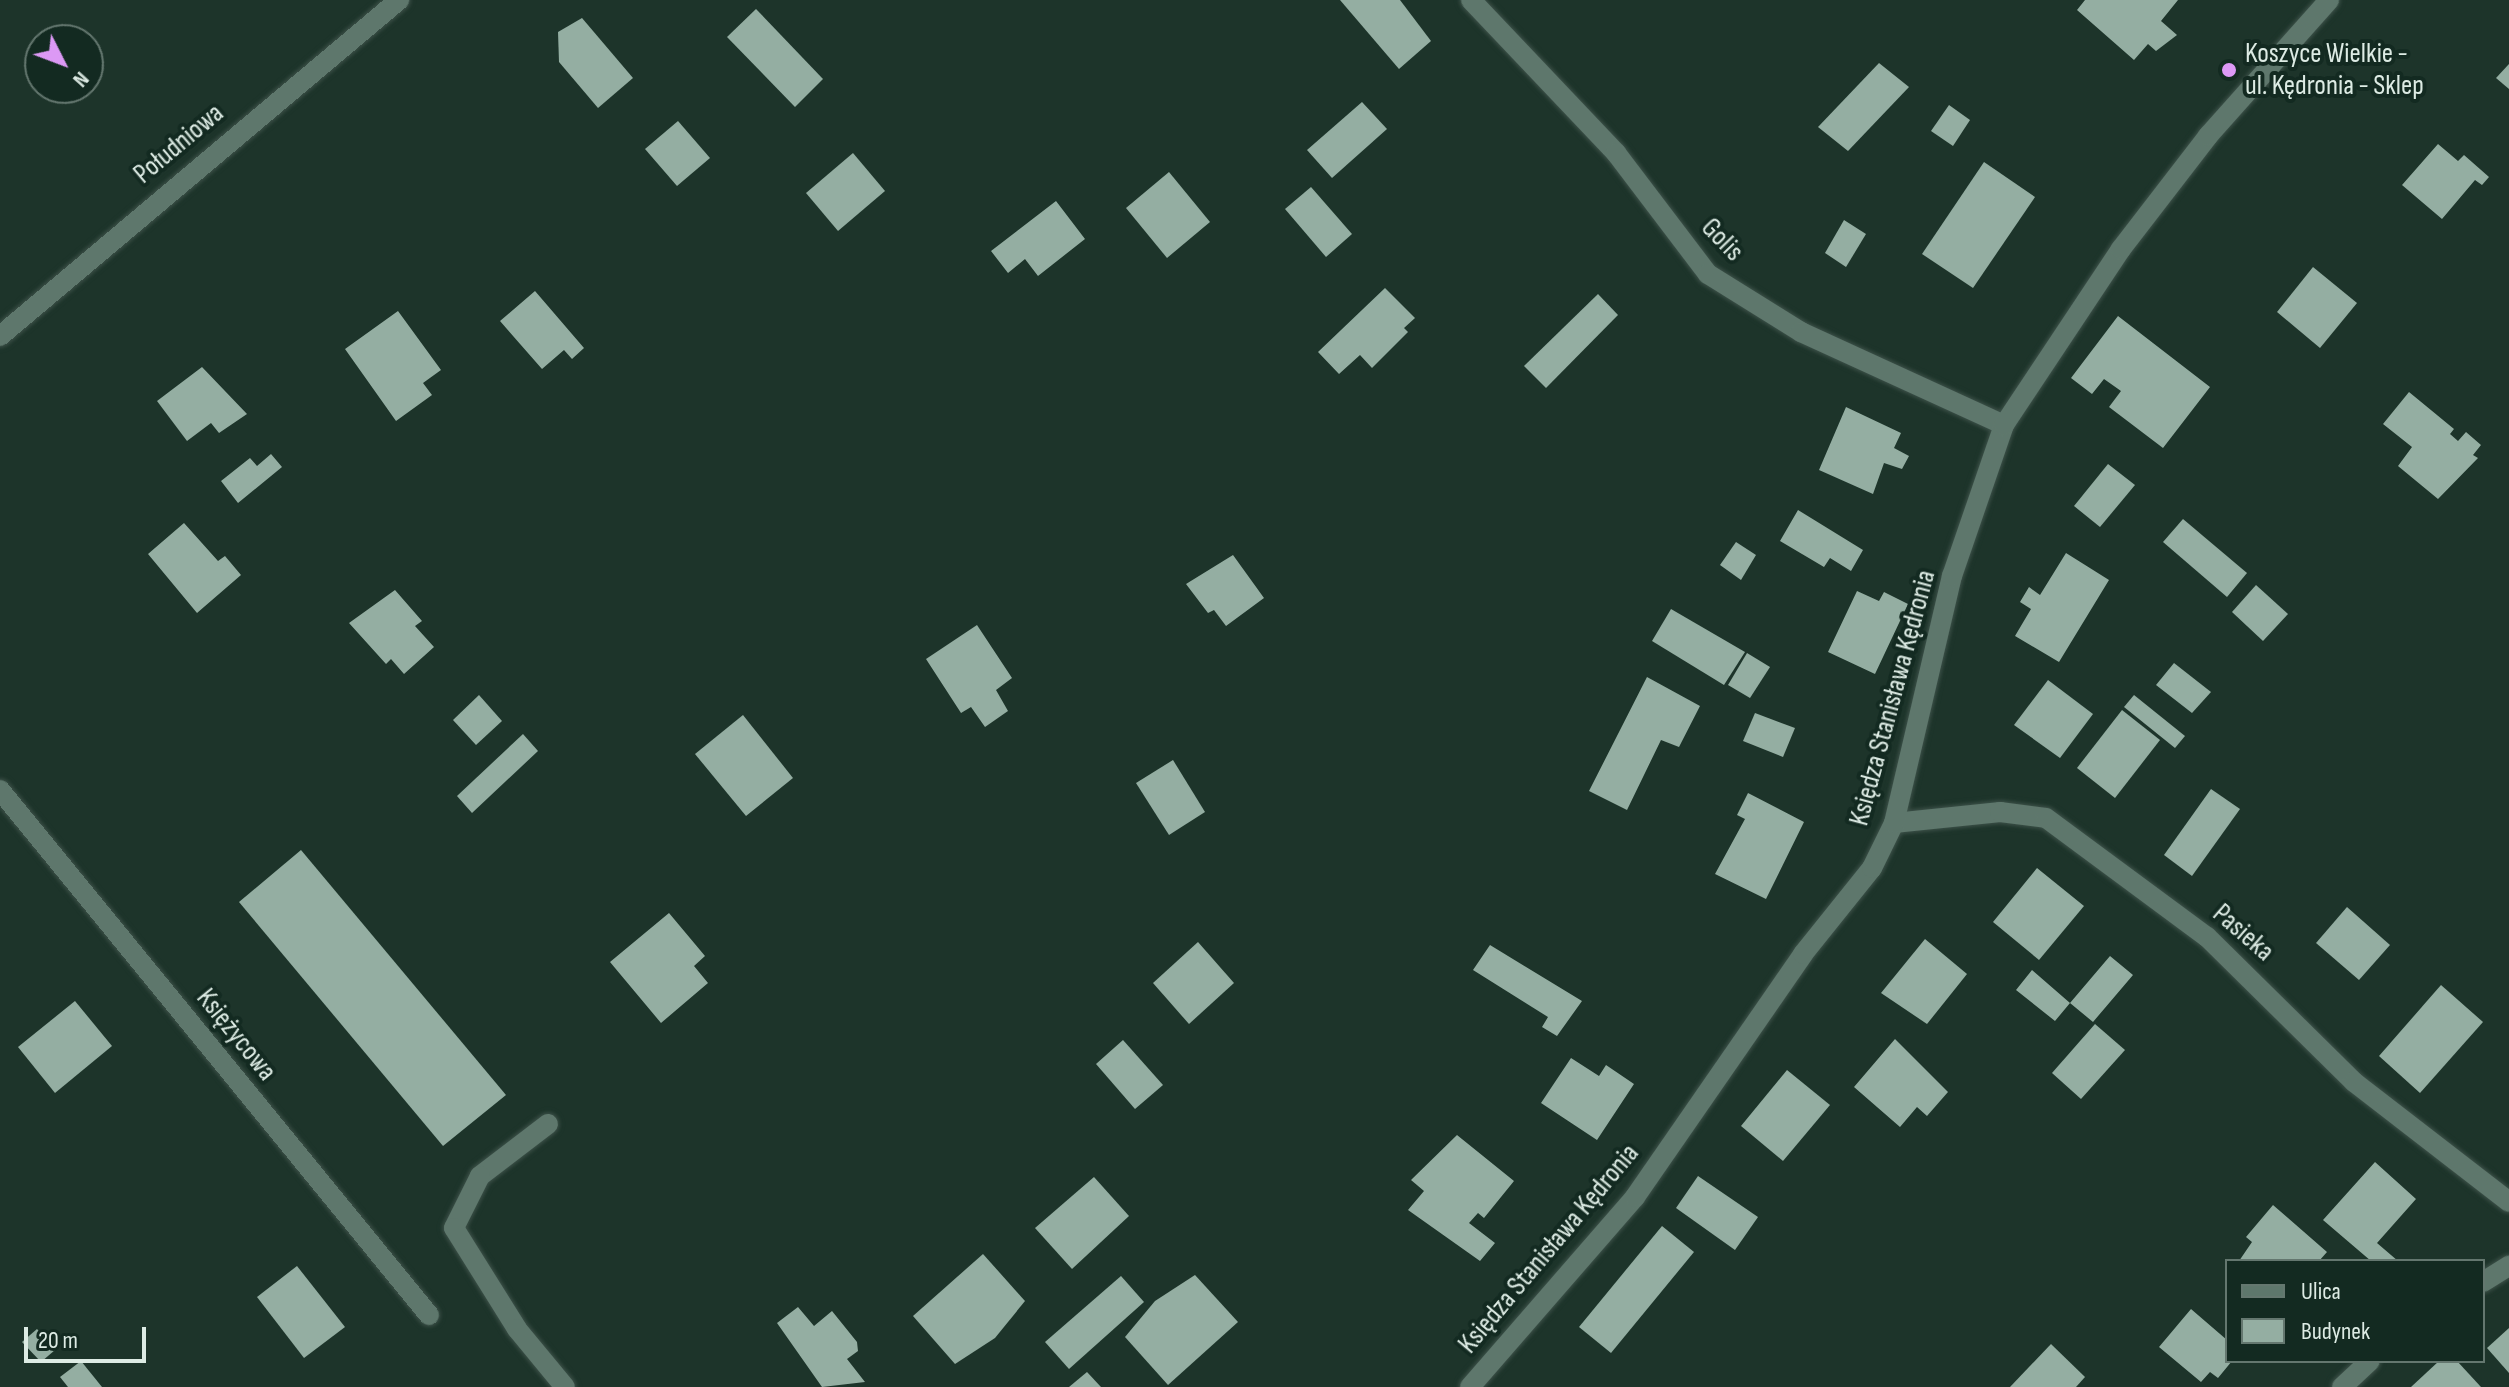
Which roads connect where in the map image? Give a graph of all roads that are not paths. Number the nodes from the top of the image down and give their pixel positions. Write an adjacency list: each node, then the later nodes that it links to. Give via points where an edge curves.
1 (399, 0): 4 (street, Południowa)
2 (1471, 0): 5 (street, Golis, via 1616,153 1708,274 1801,332)
3 (2329, 0): 5 (street, Księdza Stanisława Kędronia, via 2208,136 2121,249)
4 (0, 336)
5 (2004, 425): 7 (street, Księdza Stanisława Kędronia, via 1952,576)
6 (0, 790): 12 (street, Księżycowa)
7 (1894, 823): 9 (street, Pasieka, via 2000,812 2046,818 2207,937 2354,1082); 15 (street, Księdza Stanisława Kędronia, via 1872,868 1803,954 1635,1197)
8 (548, 1124): 14 (street, via 480,1176 454,1228 517,1329)
9 (2509, 1202)
10 (2509, 1266): 11 (street)
11 (2485, 1281)
12 (429, 1315)
13 (2368, 1363): 16 (street)
14 (565, 1387)
15 (1470, 1387)
16 (2342, 1387)

